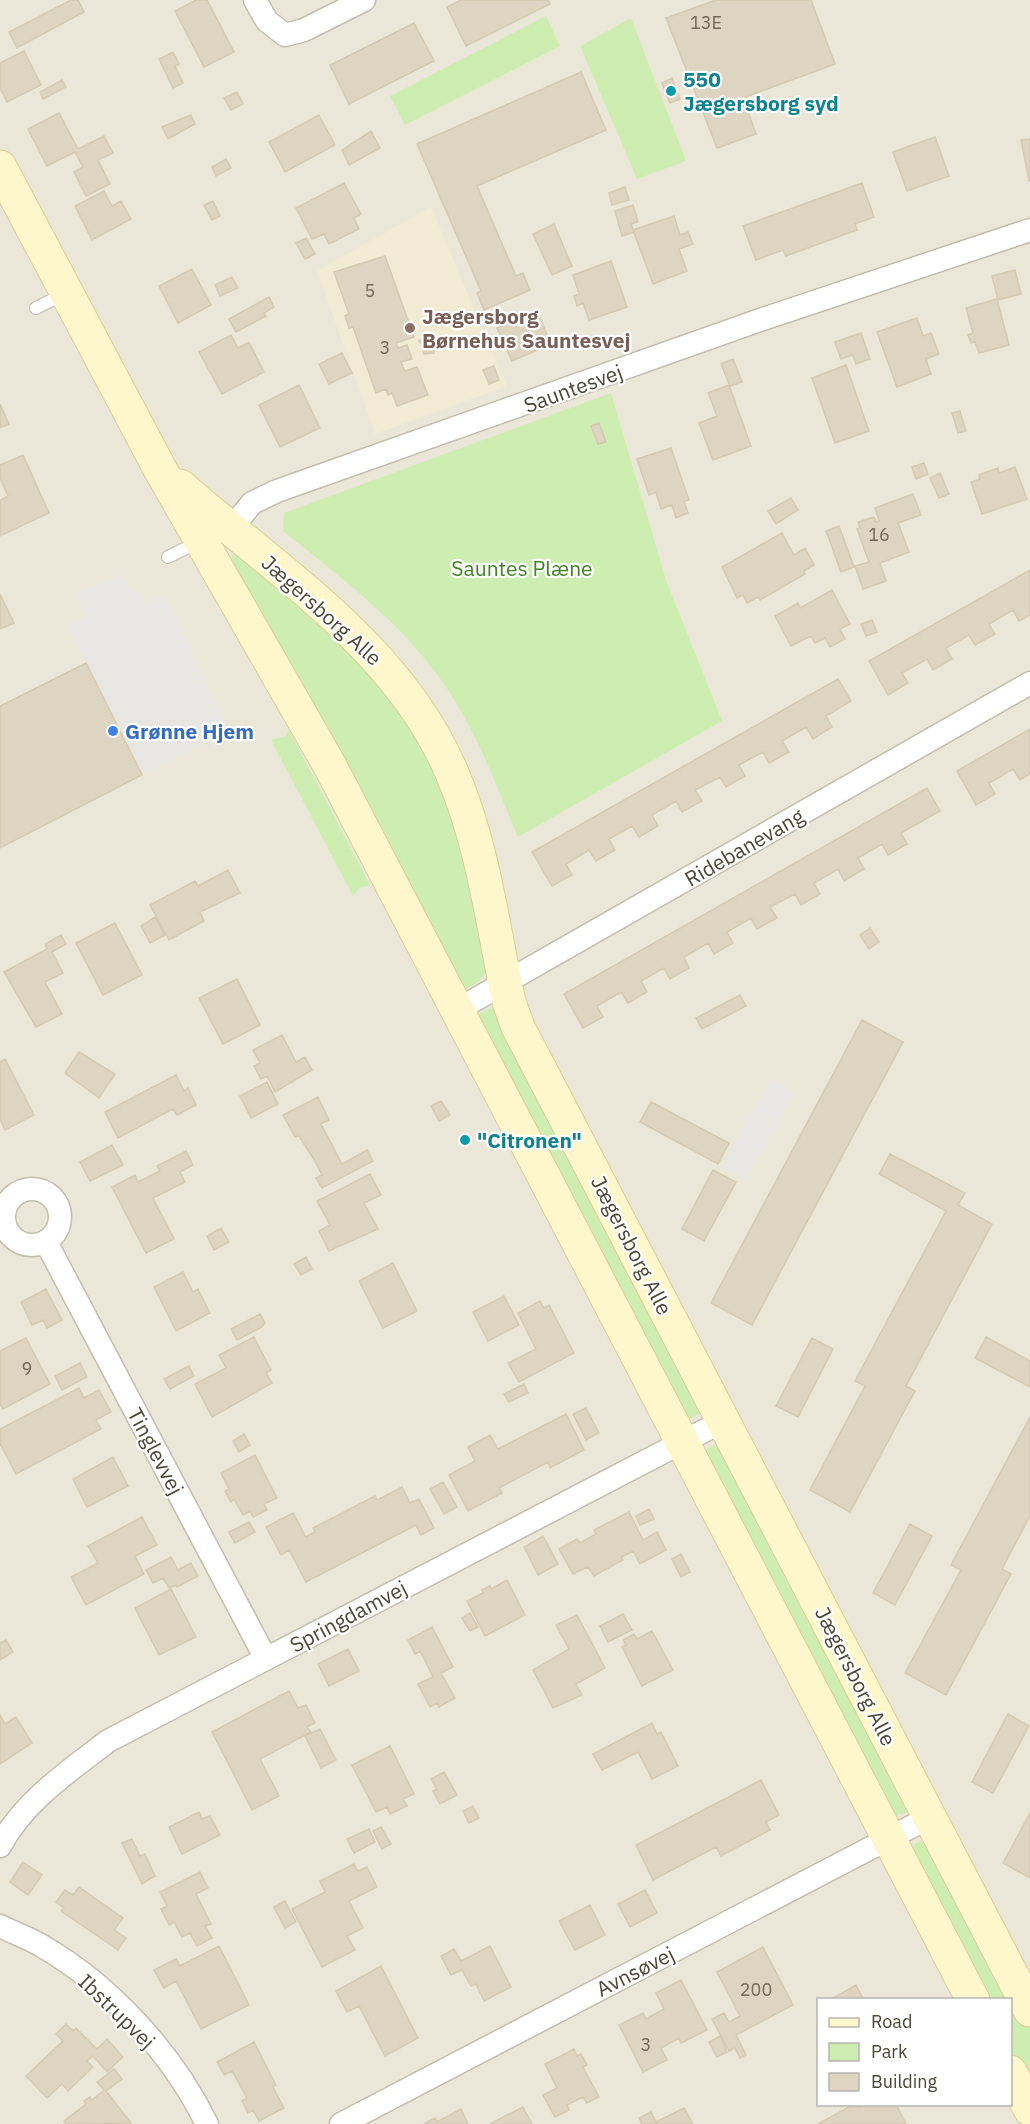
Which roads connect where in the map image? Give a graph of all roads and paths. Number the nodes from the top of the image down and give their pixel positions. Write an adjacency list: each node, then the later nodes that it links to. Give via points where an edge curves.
1 (255, 0): 2 (street, via 267,21 285,35 304,30)
2 (364, 0)
3 (0, 167): 5 (street, Jægersborg Alle)
4 (1030, 230): 7 (street, Sauntesvej, via 771,316 277,491 252,503)
5 (67, 293): 6 (lane); 7 (street, Jægersborg Alle, via 160,469)
6 (36, 308)
7 (216, 535): 8 (lane); 10 (street, Jægersborg Alle, via 348,628 416,705 448,764 466,811); 11 (street, Jægersborg Alle)
8 (168, 557)
9 (1030, 683): 10 (street, Ridebanevang)
10 (505, 983): 11 (street, Ridebanevang); 13 (street, Jægersborg Alle, via 518,1027)
11 (457, 1010): 14 (street, Jægersborg Alle)
12 (46, 1242): 15 (street, Tinglevvej)
13 (723, 1421): 14 (street, Springdamvej); 16 (street, Jægersborg Alle)
14 (682, 1442): 15 (street, Springdamvej); 17 (street, Jægersborg Alle)
15 (266, 1659): 18 (street, Springdamvej, via 108,1741 50,1786 11,1825)
16 (930, 1817): 17 (street, Avnsøvej); 21 (street, Jægersborg Alle)
17 (889, 1838): 20 (street, Jægersborg Alle); 25 (street, Avnsøvej)
18 (0, 1846)
19 (0, 1926): 24 (street, Ibstrupvej, via 42,1946 100,1988 151,2039 193,2096)
20 (972, 1998)
21 (1030, 2010)
22 (1012, 2074): 23 (street)
23 (1030, 2109)
24 (207, 2124)
25 (341, 2124)

